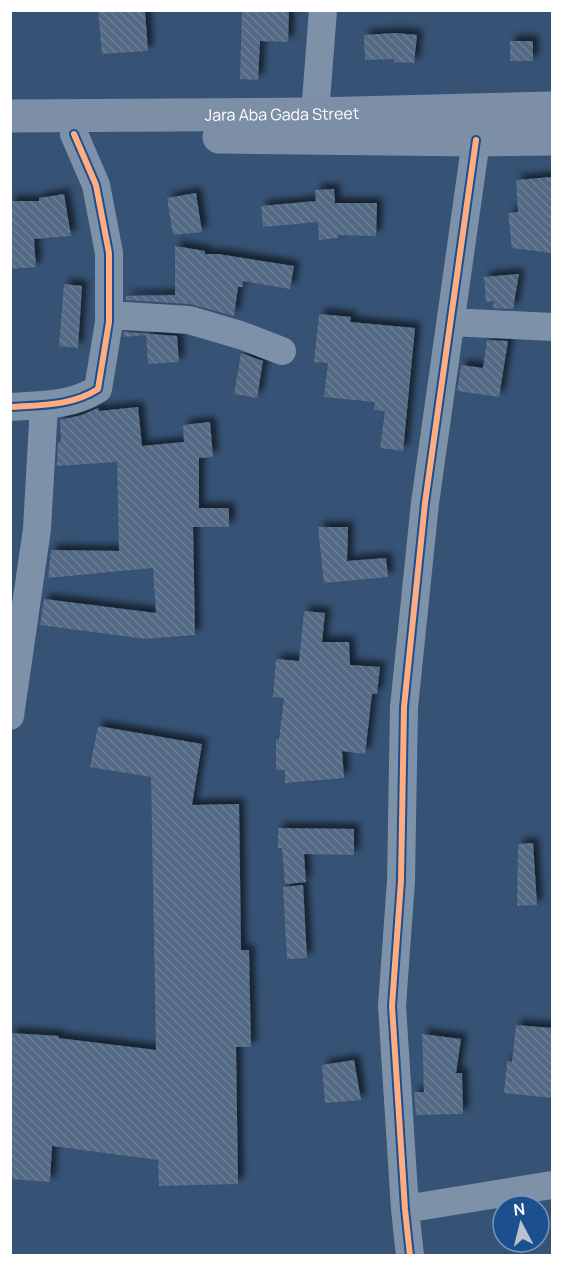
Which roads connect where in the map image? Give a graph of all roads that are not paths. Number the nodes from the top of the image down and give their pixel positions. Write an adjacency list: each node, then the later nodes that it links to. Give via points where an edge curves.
1 (323, 10): 3 (street)
2 (552, 108): 3 (main road, Jara Aba Gada Street)
3 (315, 114): 4 (main road, Jara Aba Gada Street)
4 (10, 116)
5 (10, 134): 6 (main road, Jara Aba Gada Street)
6 (74, 134): 8 (main road, Jara Aba Gada Street); 9 (street, via 96,185 109,253)
7 (552, 139): 8 (main road, Jara Aba Gada Street)
8 (476, 140): 10 (street)
9 (109, 315): 12 (street, via 189,320); 13 (street, via 98,389 74,401)
10 (451, 322): 11 (street); 17 (street, via 424,503 404,707 401,881 392,1006)
11 (552, 327)
12 (282, 351)
13 (44, 405): 14 (street); 15 (street, via 37,529)
14 (10, 407)
15 (10, 716)
16 (552, 1185): 17 (street)
17 (405, 1209): 18 (street)
18 (410, 1256)

